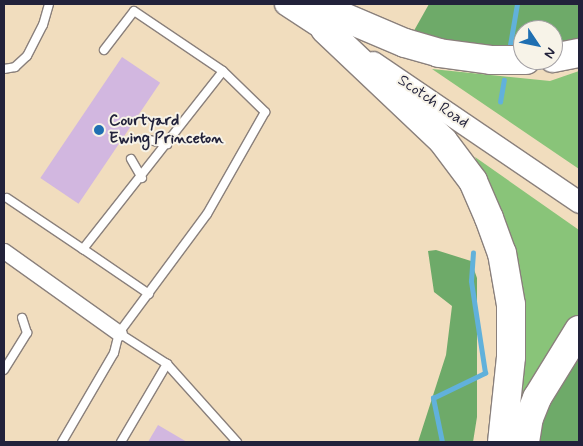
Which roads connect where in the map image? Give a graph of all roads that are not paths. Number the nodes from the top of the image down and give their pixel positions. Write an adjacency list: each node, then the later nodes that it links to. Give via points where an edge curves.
1 (49, 4): 9 (lane, via 43,25 27,56 15,67)
2 (285, 4): 4 (main road, Scotch Road)
3 (313, 4): 8 (highway, via 405,43 439,53)
4 (325, 29): 16 (main road, Scotch Road); 28 (highway, via 443,141 469,175 484,205 502,253 511,305 511,357)
5 (104, 50): 10 (lane, via 134,11)
6 (579, 53): 7 (highway)
7 (563, 56)
8 (513, 60)
9 (4, 69)
10 (223, 71): 12 (lane); 19 (lane, via 265,112 207,214)
11 (145, 139): 12 (lane)
12 (167, 144): 14 (lane)
13 (131, 158): 14 (lane)
14 (142, 178): 17 (lane)
15 (7, 198): 17 (lane)
16 (579, 202)
17 (83, 249): 19 (lane)
18 (4, 251): 22 (street)
19 (149, 294): 22 (lane)
20 (22, 318): 24 (lane, via 27,333)
21 (579, 330): 29 (highway, via 537,398)
22 (119, 333): 23 (lane); 25 (lane, via 114,353)
23 (167, 364): 26 (lane); 27 (lane)
24 (4, 370)
25 (62, 442)
26 (121, 442)
27 (237, 442)
28 (502, 442)
29 (525, 442)

